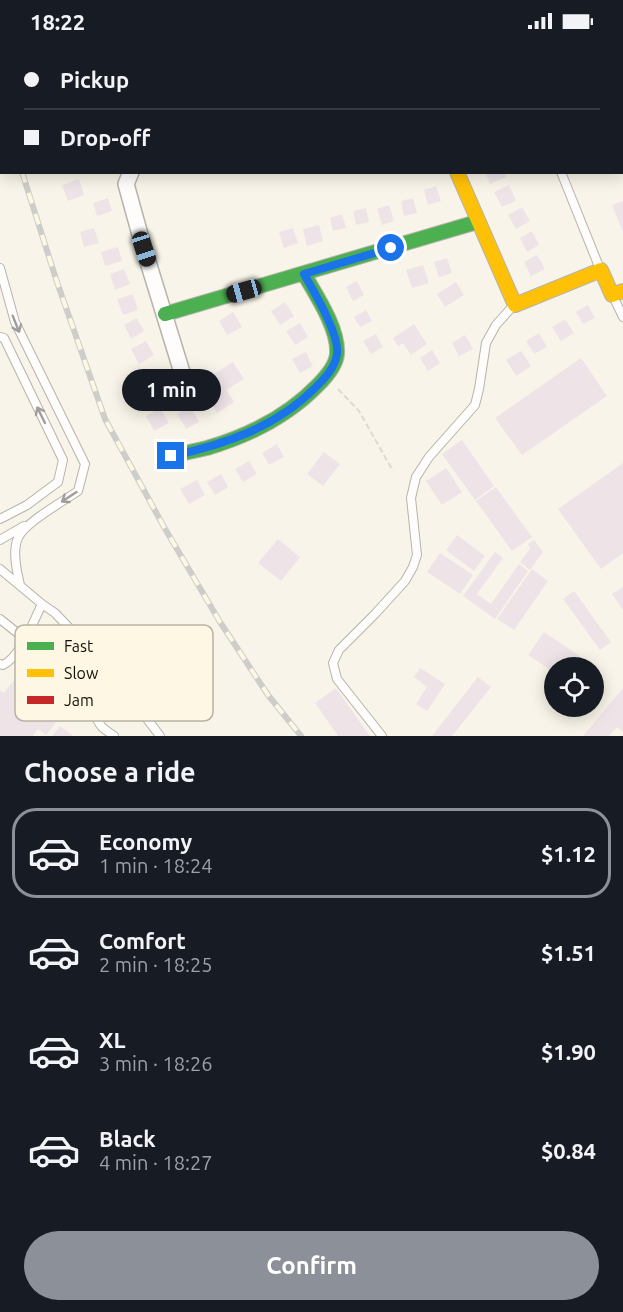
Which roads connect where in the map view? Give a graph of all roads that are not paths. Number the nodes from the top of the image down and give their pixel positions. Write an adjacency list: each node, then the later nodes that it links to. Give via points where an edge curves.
1 (130, 174): 10 (street, via 126,184)
2 (458, 174): 4 (main road)
3 (562, 174): 6 (lane)
4 (477, 222): 7 (main road); 9 (main road)
5 (0, 268): 16 (lane, one-way to 16, via 15,322 85,464 78,491)
6 (601, 270): 8 (main road); 9 (main road)
7 (304, 274): 10 (main road); 14 (main road, via 337,342 338,353 326,377 302,401 268,422 226,441)
8 (618, 293): 11 (lane)
9 (514, 305): 31 (lane, via 486,343 475,405 416,477 411,498 417,555 413,567 405,581 339,650 333,663 337,679)
10 (165, 314): 13 (street)
11 (623, 317)
12 (0, 337): 15 (lane, one-way to 12, via 58,482 63,460 4,338)
13 (185, 382)
14 (171, 456)
15 (0, 519)
16 (33, 521): 17 (lane); 19 (lane, via 18,537 15,560)
17 (0, 540)
18 (0, 569): 19 (lane)
19 (20, 585): 20 (lane)
20 (42, 604): 22 (lane); 23 (lane)
21 (0, 619): 24 (lane)
22 (32, 625)
23 (66, 625)
24 (15, 631)
25 (15, 655): 26 (lane)
26 (0, 664)
27 (98, 721): 29 (lane)
28 (149, 721): 30 (lane)
29 (114, 736)
30 (160, 736)
31 (382, 736)

